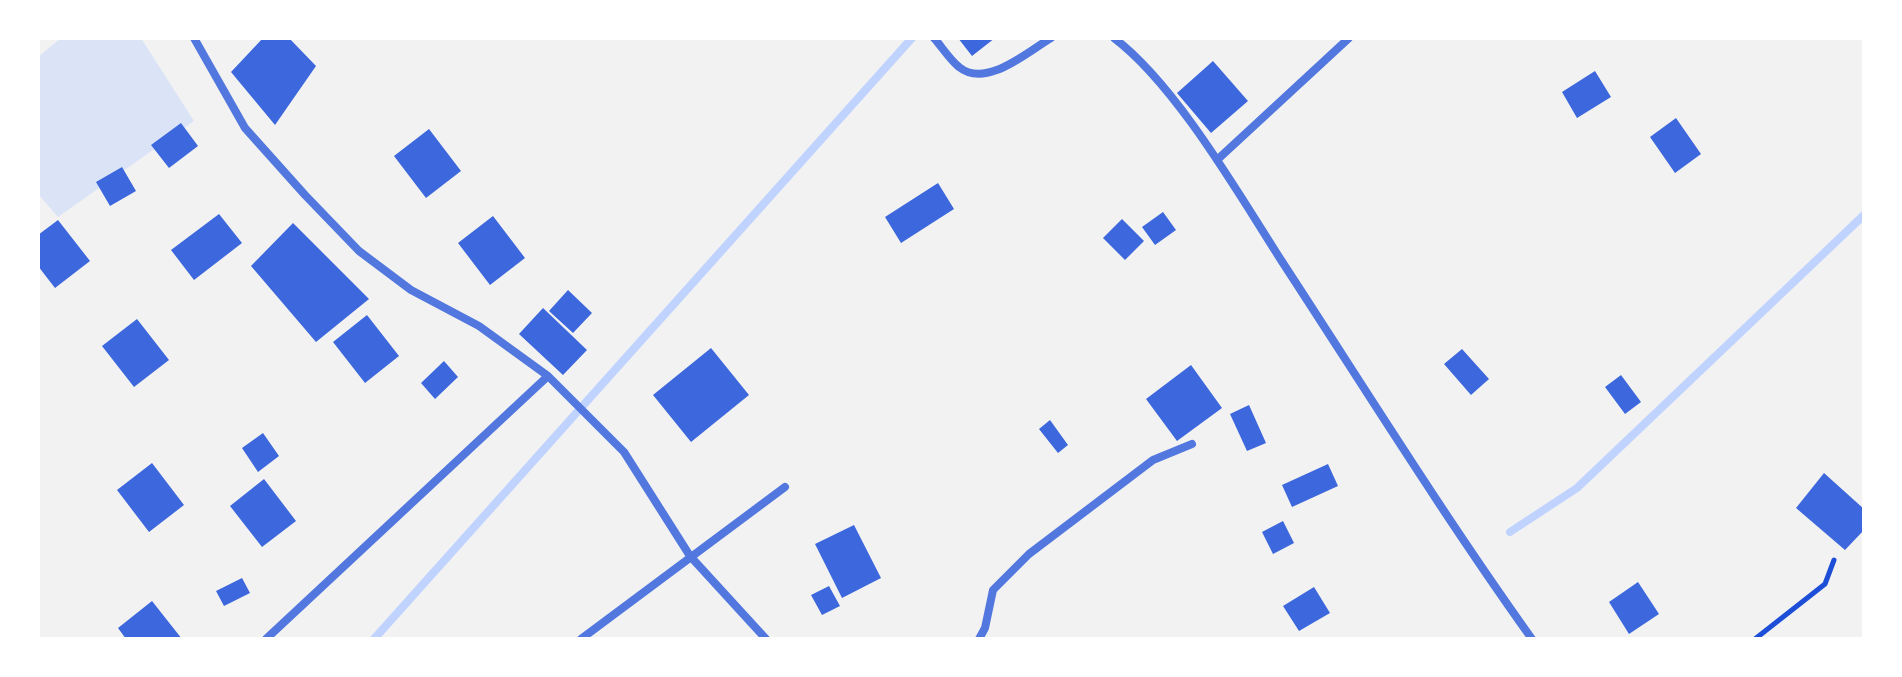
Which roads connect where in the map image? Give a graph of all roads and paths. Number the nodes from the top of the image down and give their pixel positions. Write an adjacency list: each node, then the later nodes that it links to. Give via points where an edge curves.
1 (194, 38): 7 (street, via 245,128 359,251)
2 (934, 38): 3 (street, via 960,68 976,75)
3 (1051, 38)
4 (1114, 38): 6 (street, via 1134,53)
5 (1349, 38): 6 (street)
6 (1217, 160): 16 (street)
7 (548, 376): 10 (street, via 624,452); 12 (street)
8 (1192, 444): 15 (street, via 1153,460 1029,554 993,590)
9 (785, 487): 10 (street)
10 (690, 556): 13 (street); 14 (street)
11 (1834, 560): 17 (path, via 1825,584)
12 (266, 639)
13 (581, 639)
14 (766, 639)
15 (979, 639)
16 (1532, 639)
17 (1755, 639)

